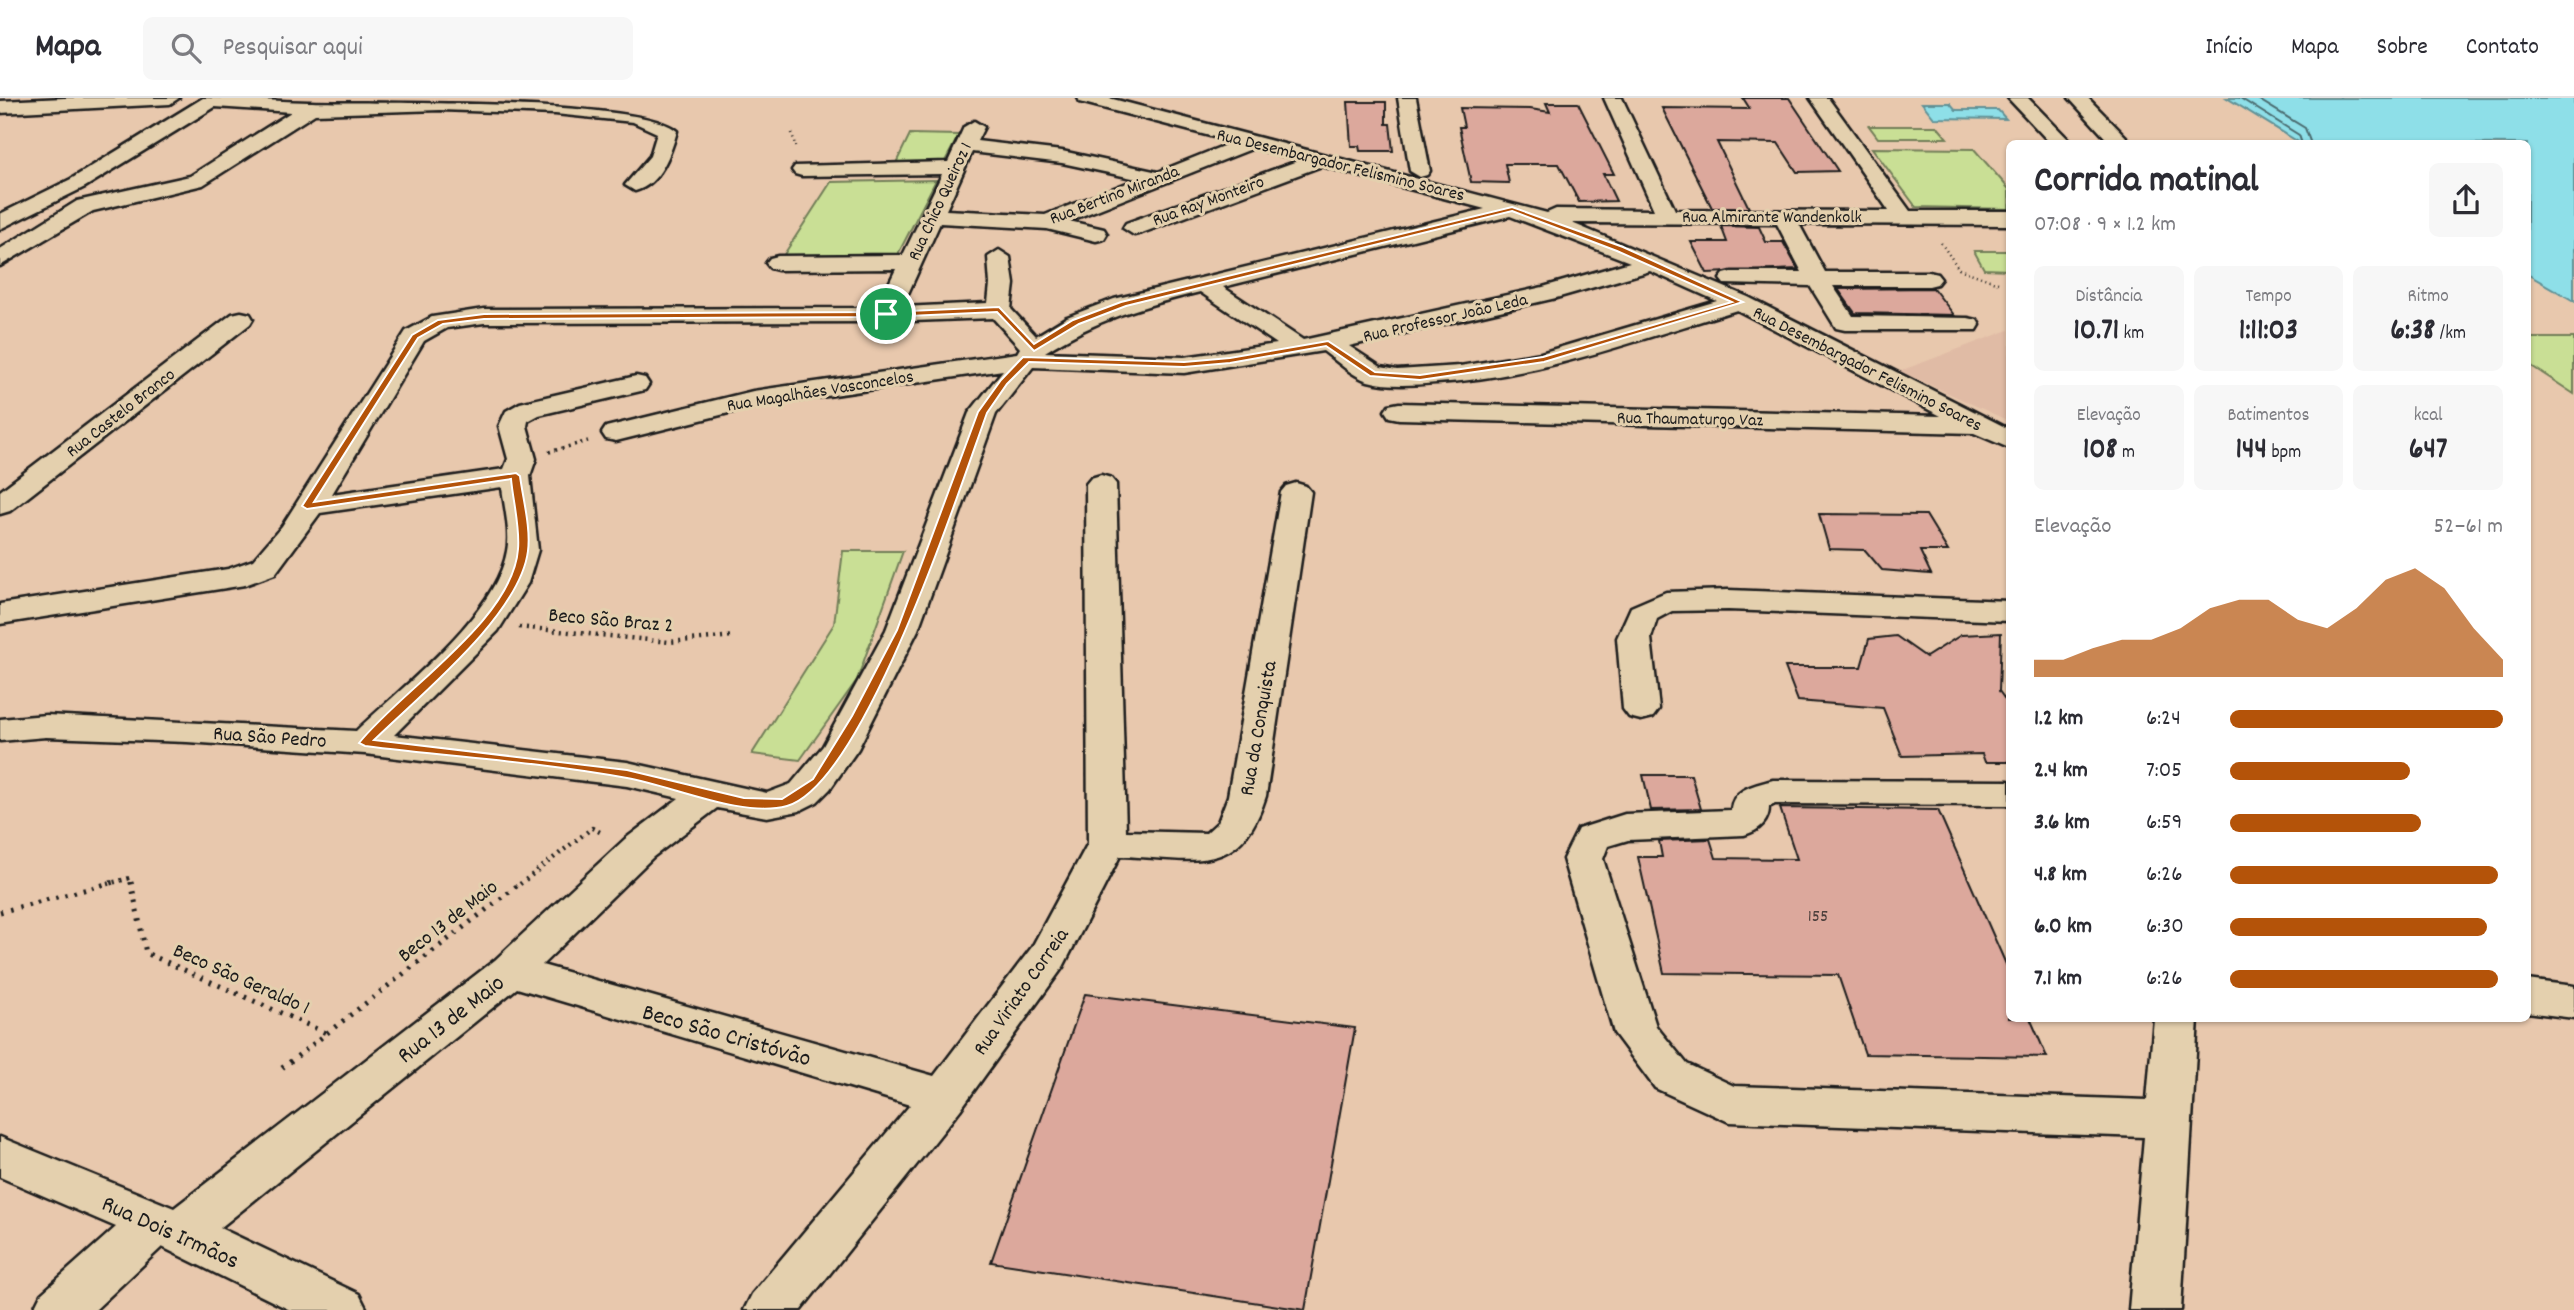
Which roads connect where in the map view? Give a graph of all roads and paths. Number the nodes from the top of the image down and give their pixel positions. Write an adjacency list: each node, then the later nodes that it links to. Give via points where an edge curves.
1 (170, 98): 11 (street)
2 (178, 98): 22 (street, via 54,182)
3 (1087, 98): 15 (street, Rua Desembargador Felismino Soares)
4 (1407, 98): 19 (street)
5 (1613, 98): 24 (street)
6 (1819, 98): 27 (street)
7 (2017, 98): 13 (street)
8 (2078, 98): 14 (street)
9 (207, 103): 10 (street); 12 (street); 22 (street, via 78,183)
10 (311, 108): 12 (street); 21 (street, via 440,104 555,108 637,117 667,131 660,158)
11 (4, 109)
12 (288, 121): 35 (street, via 196,181 93,203)
13 (2059, 140)
14 (2119, 140)
15 (1252, 142): 16 (street, Rua Desembargador Felismino Soares); 20 (street, Rua Bertino Miranda)
16 (1322, 159): 23 (street, Rua Desembargador Felismino Soares); 31 (street, Rua Ray Monteiro)
17 (953, 168): 18 (street); 20 (street, Rua Chico Queiroz 1, via 969,136); 26 (street, Rua Chico Queiroz 1)
18 (802, 170)
19 (1420, 171)
20 (1158, 178): 30 (street, Rua Bertino Miranda)
21 (635, 185)
22 (40, 200): 29 (street)
23 (1523, 213): 24 (street, Rua Almirante Wandenkolk); 38 (street, Rua Desembargador Felismino Soares); 42 (street, Rua Magalhães Vasconcelos)
24 (1667, 215): 25 (street, Rua Almirante Wandenkolk)
25 (1783, 215): 27 (street, Rua Almirante Wandenkolk); 39 (street)
26 (930, 216): 30 (street, Rua Bertino Miranda); 36 (street, Rua Chico Queiroz 1)
27 (1903, 216): 28 (street, Rua Almirante Wandenkolk)
28 (2006, 218)
29 (0, 222)
30 (1047, 222): 32 (street)
31 (1134, 228)
32 (1096, 234)
33 (1941, 243): 41 (path, via 1959,270)
34 (999, 257): 44 (street)
35 (0, 259)
36 (911, 262): 37 (street); 45 (street, Rua Chico Queiroz 1)
37 (778, 263)
38 (1651, 263): 43 (street, Rua Desembargador Felismino Soares); 48 (street, Rua Professor João Leda, via 1548,293)
39 (1817, 279): 40 (street); 43 (street); 47 (street, via 1845,323)
40 (1929, 279)
41 (1998, 283)
42 (1206, 286): 49 (street); 50 (street, Rua Magalhães Vasconcelos, via 1124,304 1076,322)
43 (1735, 290): 48 (street, via 1544,360 1460,374 1397,378 1373,374); 53 (street, Rua Desembargador Felismino Soares)
44 (999, 310): 45 (street); 50 (street)
45 (886, 314): 60 (street, via 484,316 441,322 415,336)
46 (241, 319): 59 (street, Rua Castelo Branco)
47 (1968, 324)
48 (1328, 343): 49 (street, Rua Professor João Leda)
49 (1299, 348): 50 (street, Rua Professor João Leda, via 1184,365)
50 (1030, 354): 54 (street, Rua Magalhães Vasconcelos, via 752,399); 68 (street, Rua São Pedro, via 983,412 902,630 858,716 817,781 786,802 767,805)
51 (636, 384): 56 (street, via 516,416 513,426)
52 (1399, 411): 53 (street, Rua Thaumaturgo Vaz)
53 (1982, 425): 55 (street, Rua Desembargador Felismino Soares)
54 (616, 433): 56 (path)
55 (2006, 438)
56 (519, 468): 60 (street); 63 (street, via 523,550 512,583)
57 (1101, 484): 70 (street, Rua Viriato Correia)
58 (1296, 492): 70 (street, Rua da Conquista, via 1247,796 1237,827 1226,840 1211,846)
59 (0, 505)
60 (307, 506): 62 (street, via 273,558 253,573)
61 (2006, 611): 65 (street, via 1728,600 1666,603 1643,614 1634,638)
62 (0, 614)
63 (486, 624): 64 (path, Beco São Braz 2, via 669,642); 67 (street)
64 (734, 636)
65 (1641, 709)
66 (0, 730): 67 (street, Rua São Pedro, via 46,726 187,731)
67 (365, 743): 68 (street, Rua São Pedro, via 627,774)
68 (711, 793): 71 (street, Rua 13 de Maio)
69 (2006, 793): 80 (street, via 1773,792 1750,804 1751,815 1744,822 1625,827 1592,838 1583,859 1636,1034 1671,1076 1729,1104)
70 (1107, 843): 79 (street, Rua Viriato Correia, via 1048,956)
71 (639, 848): 73 (street, Rua 13 de Maio); 77 (path, Beco 13 de Maio, via 592,828)
72 (0, 912): 77 (path, Beco São Geraldo 1, via 130,878 146,953)
73 (509, 971): 79 (street, Beco São Cristóvão); 82 (street, Rua 13 de Maio)
74 (2531, 997): 75 (street)
75 (2574, 1002)
76 (2176, 1022): 80 (street)
77 (326, 1033): 78 (path, Beco 13 de Maio)
78 (282, 1068)
79 (944, 1097): 85 (street, Rua Viriato Correia)
80 (2168, 1119): 86 (street)
81 (0, 1156): 82 (street, Rua Dois Irmãos)
82 (167, 1228): 83 (street, Rua 13 de Maio); 84 (street, Rua Dois Irmãos)
83 (59, 1310)
84 (341, 1310)
85 (770, 1310)
86 (2155, 1310)

